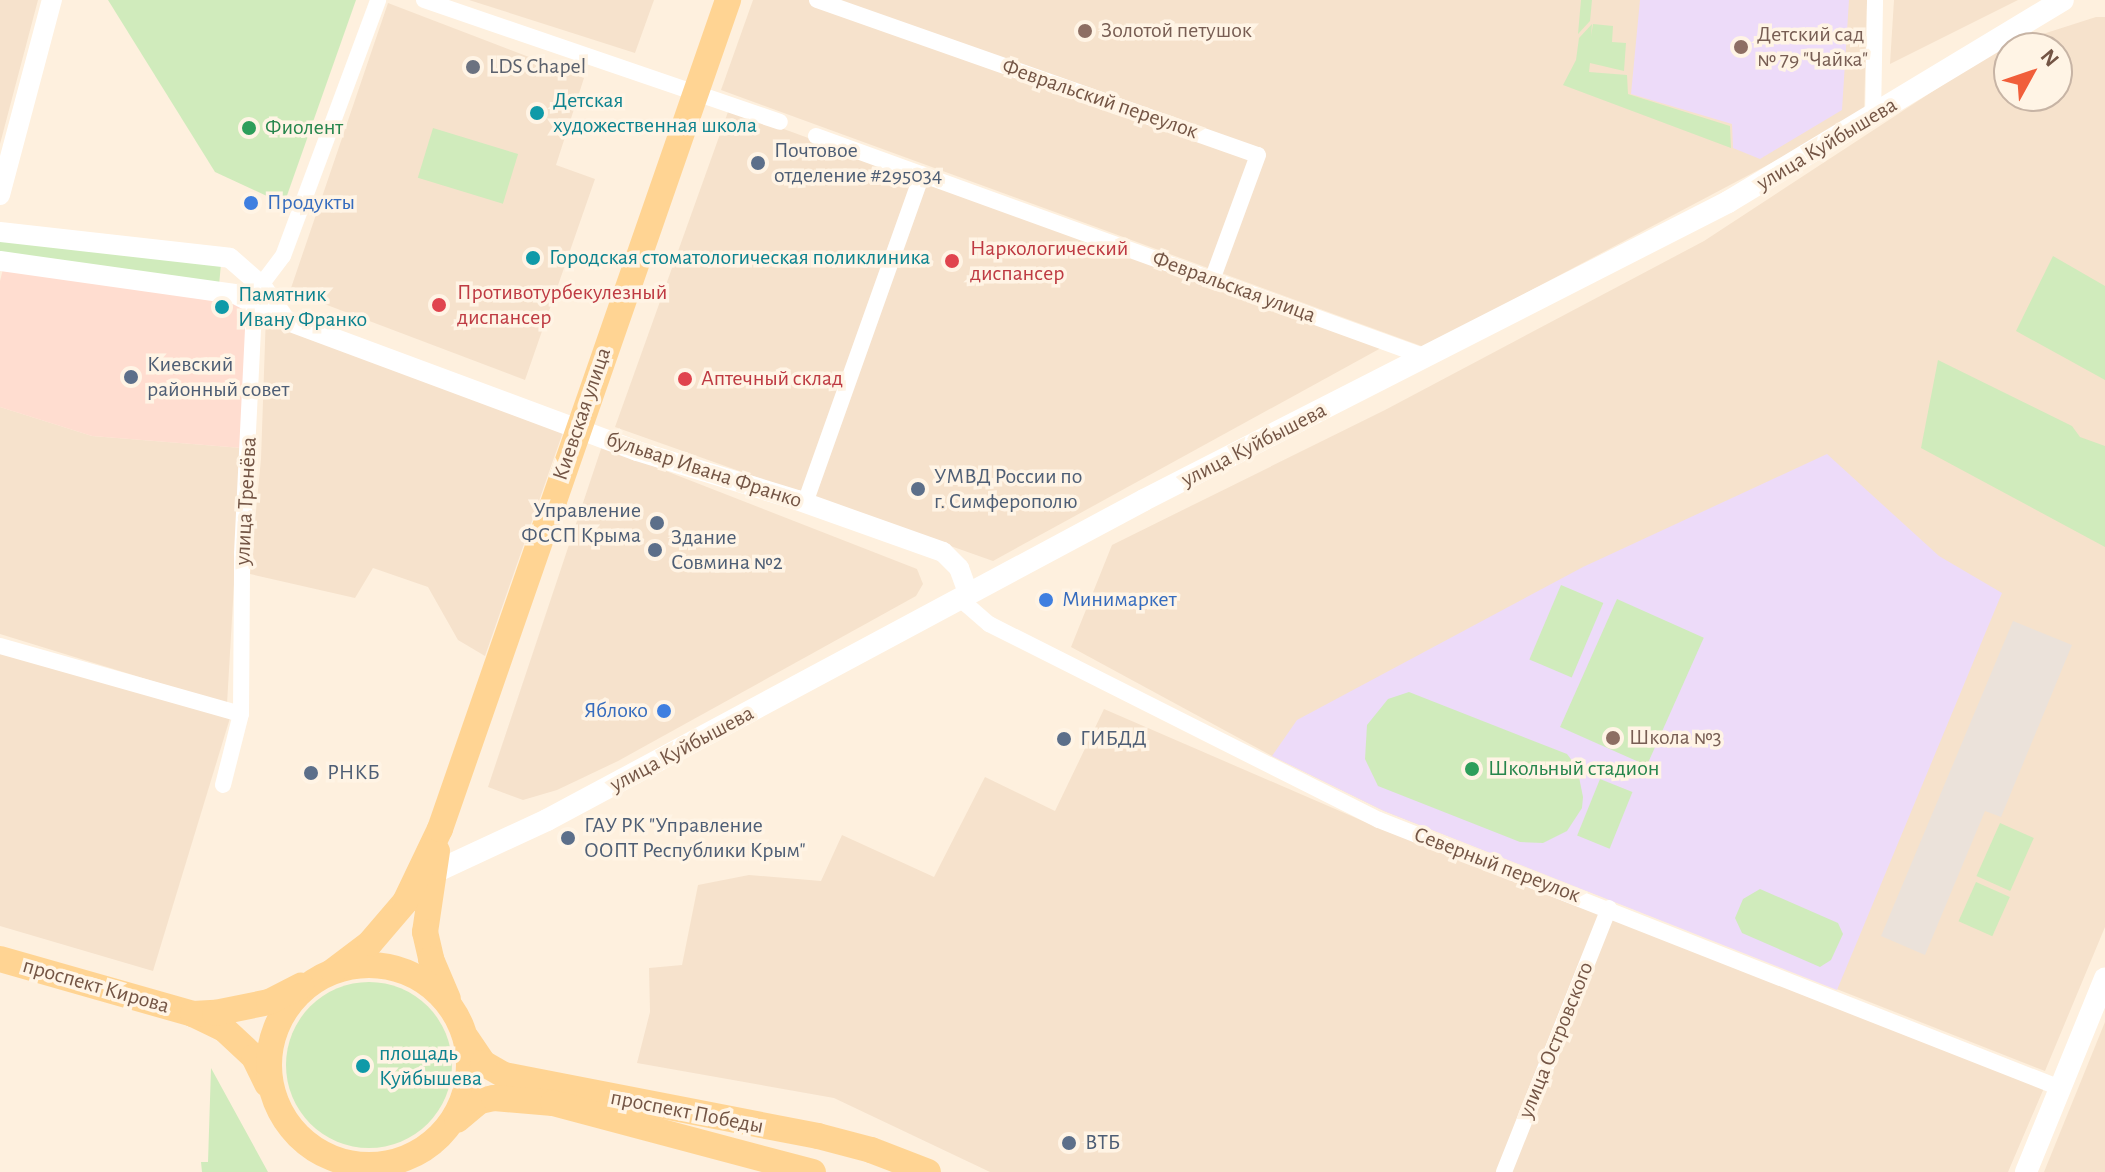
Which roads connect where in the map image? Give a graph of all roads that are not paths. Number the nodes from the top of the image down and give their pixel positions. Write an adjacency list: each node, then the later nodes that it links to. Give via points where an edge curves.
1 (52, 0): 13 (street)
2 (378, 0): 17 (street, via 283,256)
3 (424, 0): 8 (street)
4 (728, 0): 8 (main road, Киевская улица)
5 (817, 0): 16 (street, Февральский переулок, via 1258,155)
6 (1875, 0): 9 (street)
7 (2063, 0): 9 (main road, улица Куйбышева)
8 (695, 93): 10 (street); 19 (main road, Киевская улица)
9 (1873, 117): 18 (main road, улица Куйбышева, via 1728,202)
10 (780, 122)
11 (816, 136): 12 (street, Февральская улица)
12 (922, 174): 16 (street, Февральская улица); 20 (street)
13 (0, 195)
14 (0, 232): 17 (street, бульвар Ивана Франко, via 230,258)
15 (0, 261): 17 (street)
16 (1212, 280): 18 (street, Февральская улица)
17 (258, 295): 19 (street, бульвар Ивана Франко, via 285,320); 23 (street, улица Тренёва, via 242,554)
18 (1426, 357): 21 (main road, улица Куйбышева)
19 (578, 429): 20 (street, бульвар Ивана Франко); 25 (main road, Киевская улица)
20 (805, 503): 21 (street, бульвар Ивана Франко, via 951,557)
21 (968, 593): 26 (main road, улица Куйбышева, via 527,831); 27 (street, Северный переулок, via 967,605 989,624 1379,820)
22 (0, 646): 23 (street)
23 (241, 714): 24 (street, улица Тренёва)
24 (223, 785)
25 (440, 829): 26 (main road, Киевская улица); 29 (main road, Киевская улица, via 405,902 370,943)
26 (435, 872): 32 (main road, Киевская улица, via 425,932)
27 (1609, 908): 33 (street, Северный переулок); 40 (street, улица Островского)
28 (0, 959): 31 (main road, проспект Кирова)
29 (327, 974): 31 (main road, via 269,1002); 32 (main road, via 368,964 412,973 440,994); 34 (main road, via 301,991 275,1029 269,1074)
30 (2105, 978): 33 (main road)
31 (193, 1014): 34 (main road, via 224,1029 254,1057)
32 (458, 1021): 35 (main road, via 469,1064 467,1094); 39 (main road, проспект Победы, via 483,1063 504,1075 818,1136)
33 (2060, 1088): 41 (main road)
34 (288, 1123): 36 (main road, via 331,1157); 37 (main road)
35 (443, 1134): 36 (main road); 38 (main road, проспект Победы, via 480,1101 512,1098 553,1103)
36 (392, 1166)
37 (316, 1172)
38 (813, 1172)
39 (928, 1172)
40 (1504, 1172)
41 (2026, 1172)

